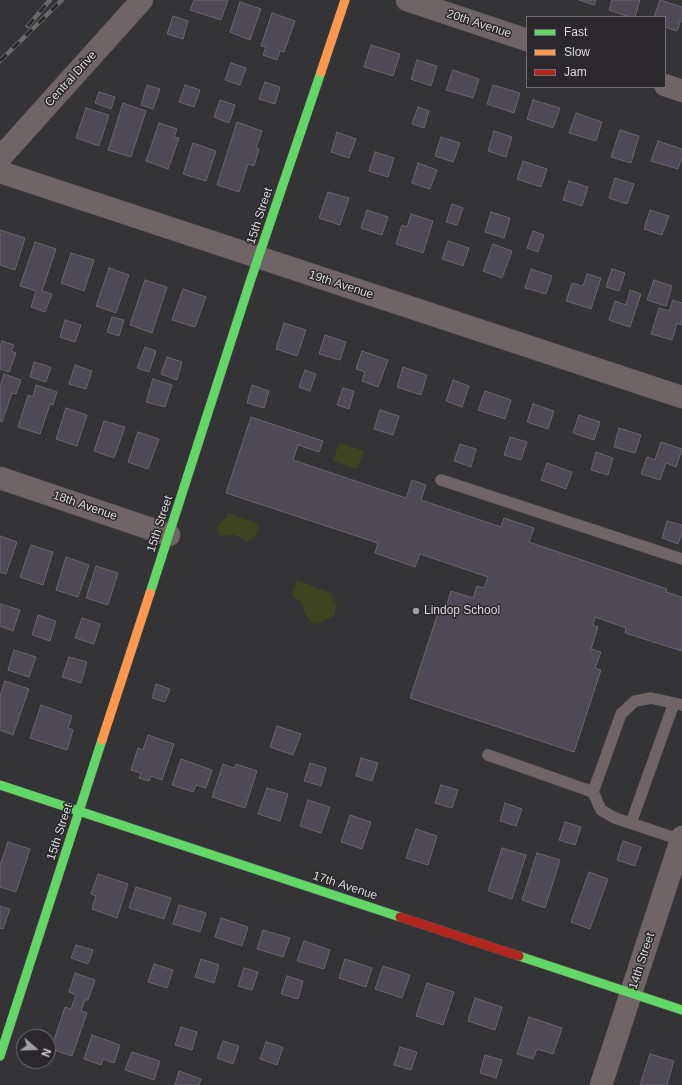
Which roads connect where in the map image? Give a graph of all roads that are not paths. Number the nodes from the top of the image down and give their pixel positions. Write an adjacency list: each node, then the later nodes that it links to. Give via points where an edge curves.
1 (142, 0): 7 (street, Central Drive)
2 (345, 0): 9 (street, 15th Street)
3 (407, 0): 4 (street, 20th Avenue)
4 (526, 40)
5 (666, 85): 6 (street)
6 (682, 91)
7 (0, 158)
8 (0, 172): 9 (street, 19th Avenue)
9 (259, 258): 10 (street, 19th Avenue); 13 (street, 15th Street)
10 (682, 398)
11 (0, 478): 13 (street, 18th Avenue)
12 (441, 480): 14 (lane)
13 (169, 535): 19 (street, 15th Street)
14 (682, 559)
15 (678, 704): 18 (lane, via 651,698 635,701 621,714); 20 (lane)
16 (488, 755): 18 (lane)
17 (0, 785): 19 (street, 17th Avenue)
18 (593, 792): 20 (lane, via 601,810)
19 (79, 812): 22 (street, 17th Avenue); 24 (street, 15th Street)
20 (632, 823): 21 (lane)
21 (682, 839): 22 (street, 14th Street)
22 (631, 993): 23 (street, 17th Avenue); 25 (street, 14th Street)
23 (682, 1010)
24 (0, 1056)
25 (601, 1085)

